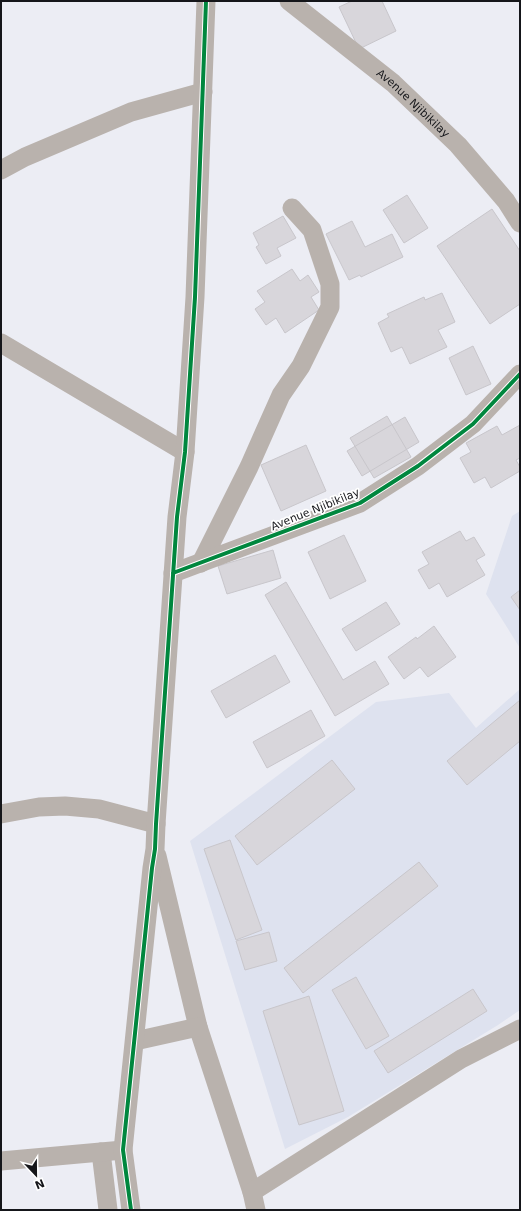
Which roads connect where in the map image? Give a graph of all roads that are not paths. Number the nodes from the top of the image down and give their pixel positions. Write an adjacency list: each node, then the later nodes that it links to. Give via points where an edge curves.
1 (206, 1): 3 (street)
2 (289, 1): 6 (street, Avenue Njibikilay, via 393,83 458,145 506,201)
3 (203, 92): 4 (street, via 131,112 25,157); 9 (street, via 195,297)
4 (1, 170)
5 (292, 208): 10 (street, via 312,230 330,284 330,308 301,366 281,395 249,467)
6 (520, 223)
7 (1, 343): 9 (street)
8 (520, 374): 10 (street, Avenue Njibikilay, via 473,424 418,466 360,503)
9 (185, 452): 11 (street)
10 (201, 563): 11 (street, Avenue Njibikilay)
11 (173, 573): 13 (street)
12 (1, 814): 13 (street, via 39,807 65,806 98,809)
13 (156, 824): 14 (street)
14 (155, 849): 15 (street); 17 (street)
15 (198, 1027): 17 (street); 21 (street)
16 (520, 1029): 21 (street, via 461,1059)
17 (135, 1041): 18 (street)
18 (124, 1150): 19 (street); 23 (street)
19 (101, 1152): 20 (street); 22 (street)
20 (1, 1161)
21 (254, 1201)
22 (108, 1210)
23 (131, 1210)

